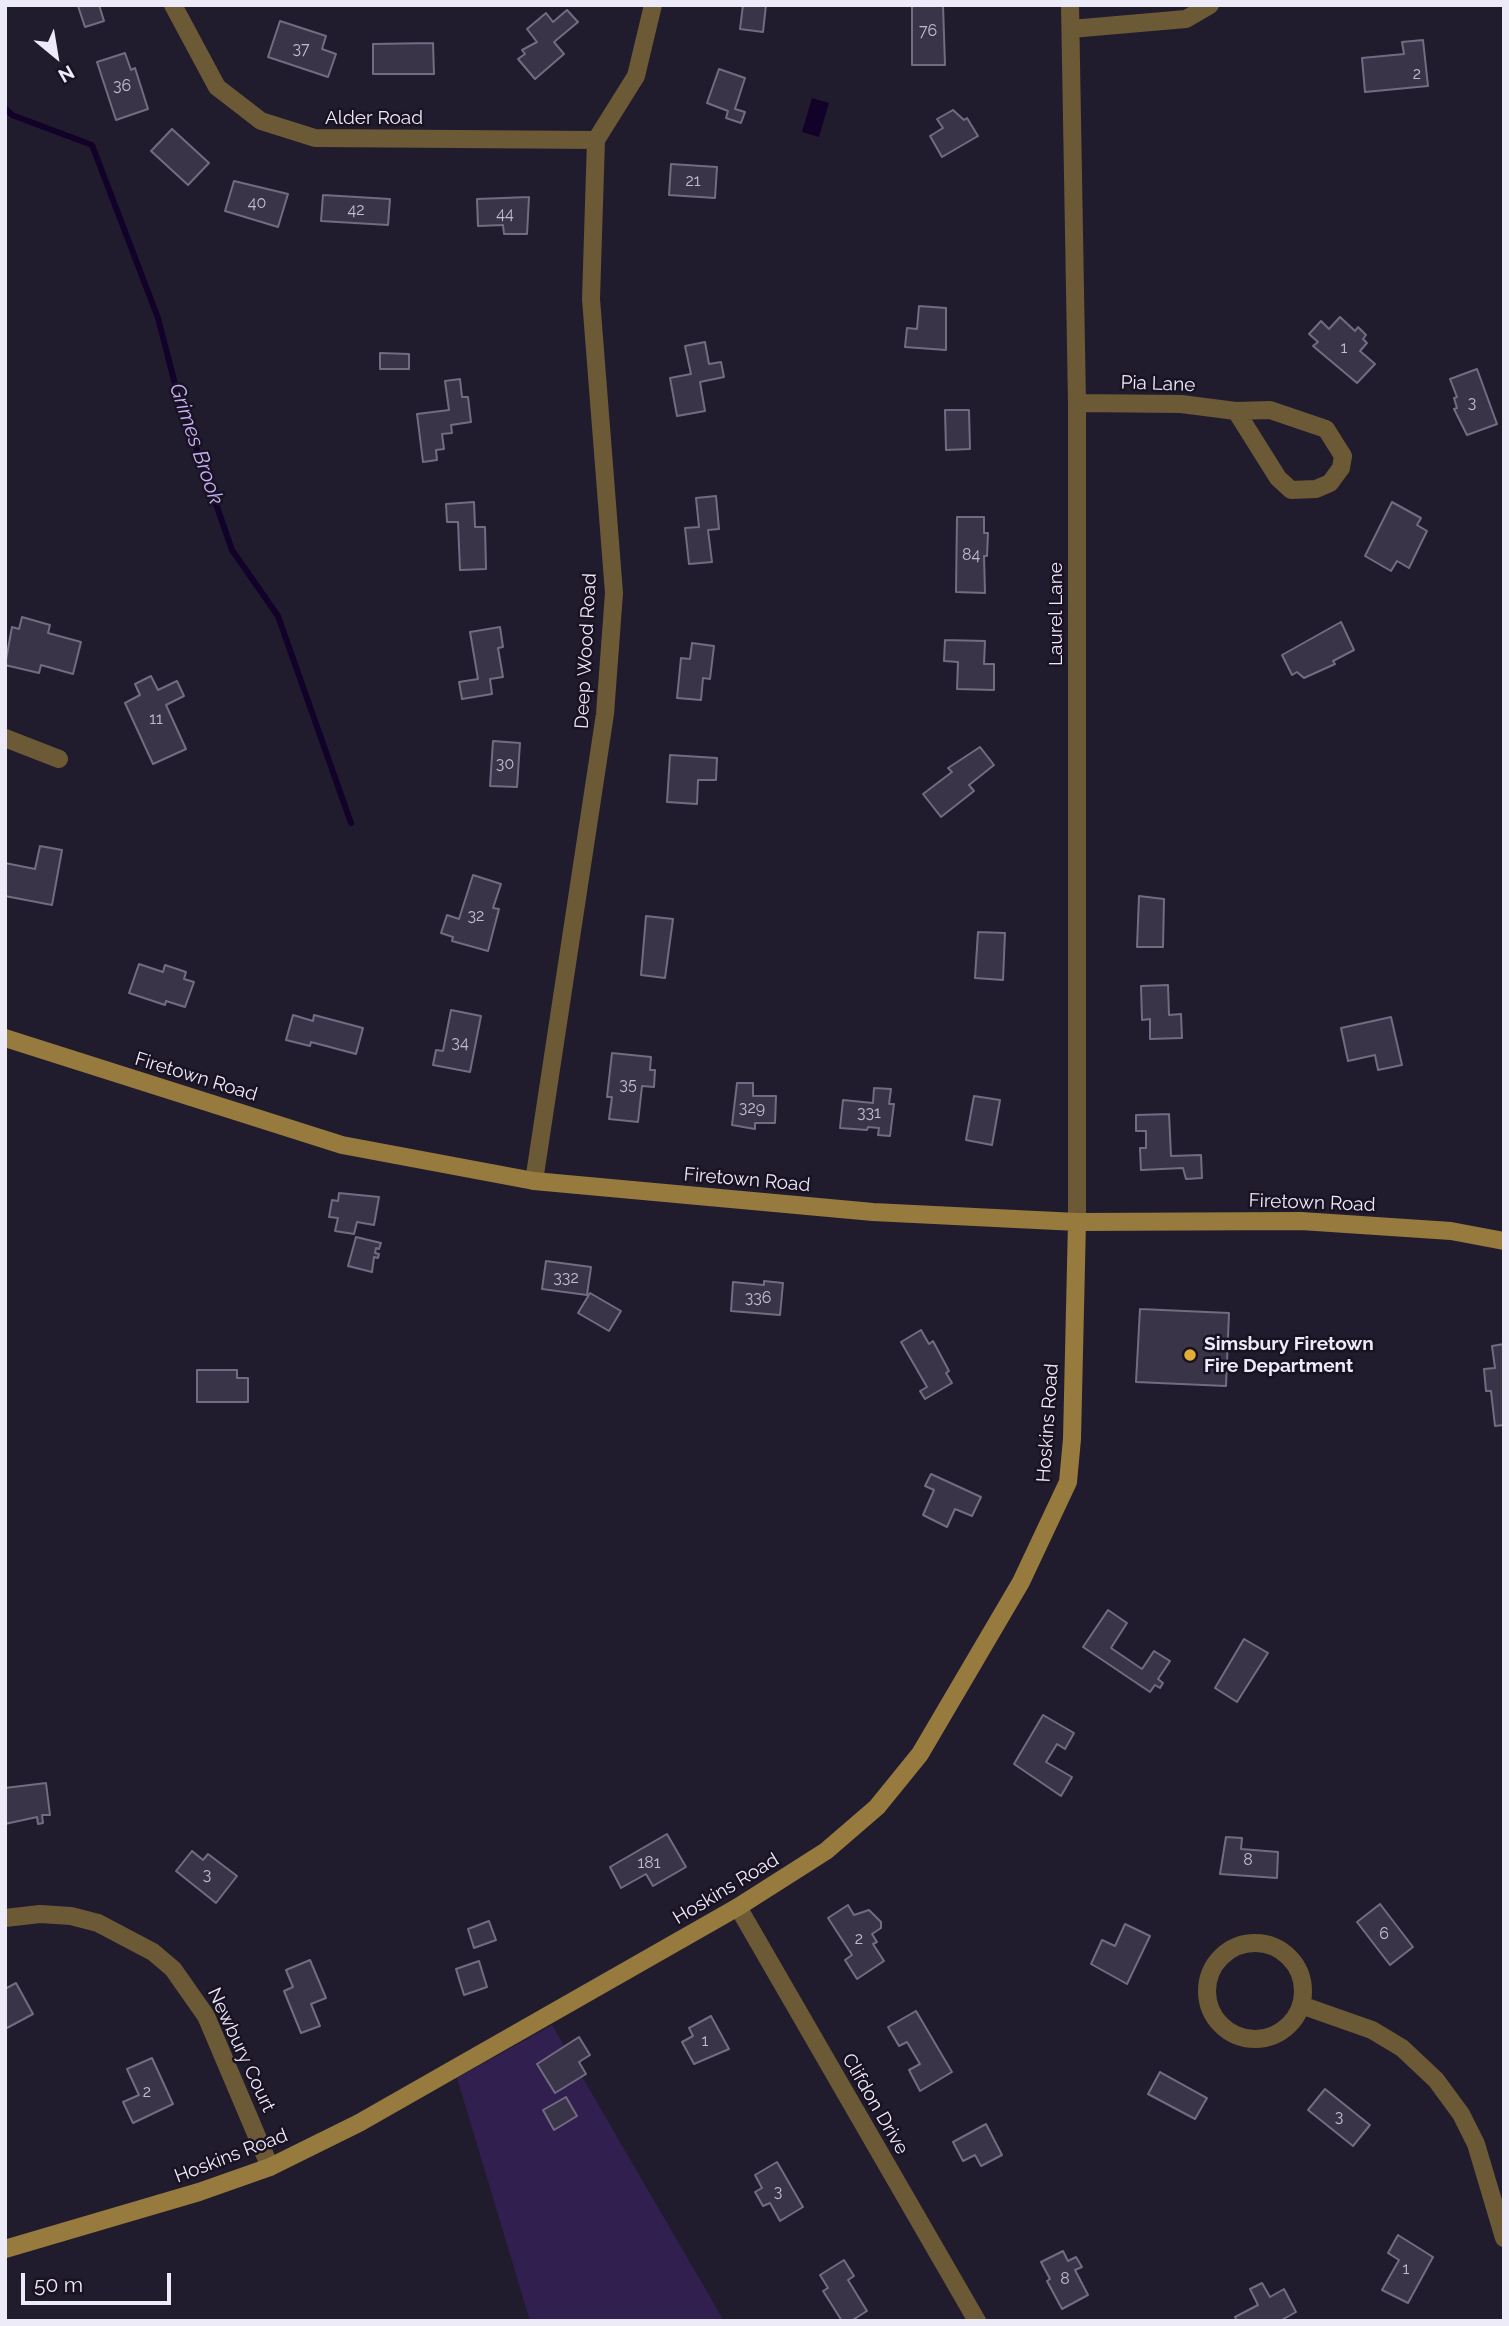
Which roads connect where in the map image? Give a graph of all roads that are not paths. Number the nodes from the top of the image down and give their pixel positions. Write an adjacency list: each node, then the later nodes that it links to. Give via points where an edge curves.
1 (173, 5): 6 (street, Alder Road, via 217,87 261,121 316,138)
2 (653, 5): 6 (street, via 636,76)
3 (1070, 5): 5 (street, Laurel Lane)
4 (1209, 5): 5 (street, via 1186,19)
5 (1071, 29): 7 (street, Laurel Lane)
6 (596, 140): 12 (street, Deep Wood Road, via 591,299 614,593 605,715)
7 (1077, 403): 8 (street, Pia Lane, via 1181,404); 13 (street, Laurel Lane)
8 (1236, 411): 8 (street, Pia Lane, via 1270,410 1315,423 1336,441 1343,456 1340,468 1330,483 1291,490 1278,478)
9 (5, 738): 10 (street)
10 (59, 759)
11 (5, 1038): 12 (street, Firetown Road, via 342,1144)
12 (534, 1181): 13 (street, Firetown Road, via 873,1212)
13 (1077, 1222): 14 (street, Firetown Road, via 1301,1220 1451,1231); 15 (street, Hoskins Road, via 1072,1439 1068,1482 1060,1504 1021,1581 920,1754 877,1807 826,1851)
14 (1504, 1241)
15 (738, 1907): 18 (street, Hoskins Road, via 371,2117); 22 (street, Clifdon Drive)
16 (5, 1918): 18 (street, Newbury Court, via 40,1914 98,1923 153,1952 173,1969 206,2016)
17 (1301, 2005): 17 (street, via 1282,2032 1249,2040 1233,2035 1210,2011 1208,1980 1224,1954 1245,1944 1268,1944 1293,1961 1302,1982); 19 (street, via 1372,2030 1402,2048 1436,2080 1461,2114)
18 (270, 2167): 21 (street, Hoskins Road)
19 (1496, 2178): 20 (street)
20 (1504, 2238)
21 (5, 2249)
22 (977, 2321)

